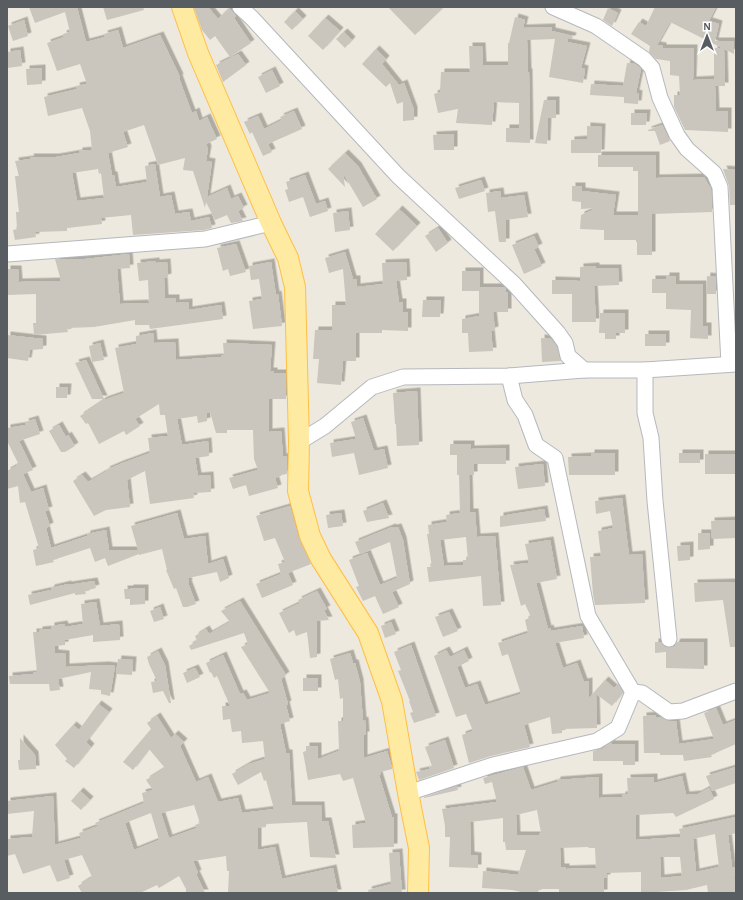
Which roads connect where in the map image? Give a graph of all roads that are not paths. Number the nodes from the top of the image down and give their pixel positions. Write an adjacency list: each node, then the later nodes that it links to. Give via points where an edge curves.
1 (182, 7): 4 (main road, via 198,53)
2 (240, 7): 7 (street, via 398,176 514,284 558,333 568,356)
3 (552, 7): 6 (street, via 596,26 644,59 652,68 660,98 677,135 687,149 714,173 720,187)
4 (270, 223): 5 (street, via 205,239); 10 (main road, via 288,258 295,288)
5 (7, 254)
6 (732, 364): 8 (street)
7 (584, 370): 8 (street); 9 (street)
8 (645, 370): 11 (street, via 645,413 651,438)
9 (509, 376): 10 (street, via 403,377 372,387 325,426); 13 (street, via 515,400 525,415 536,446 555,458 588,616)
10 (299, 442): 14 (main road, via 298,491 310,536 320,559 368,634 392,701)
11 (669, 639)
12 (736, 691): 13 (street, via 683,711 668,712 642,693)
13 (633, 692): 14 (street, via 618,728 601,739 493,765)
14 (408, 793): 15 (main road, via 419,848)
15 (418, 893)

